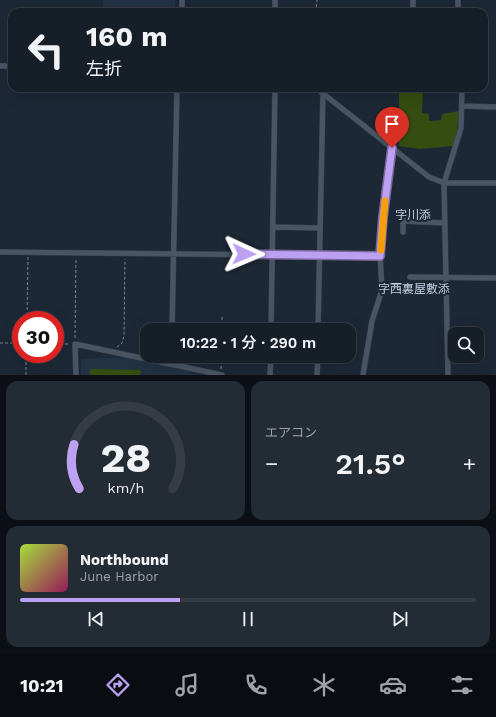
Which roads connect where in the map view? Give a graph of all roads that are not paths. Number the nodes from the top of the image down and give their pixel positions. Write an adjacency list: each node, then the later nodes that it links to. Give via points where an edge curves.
1 (178, 92): 15 (street)
2 (275, 92): 11 (street)
3 (462, 92): 5 (street)
4 (323, 93): 7 (street); 12 (street)
5 (462, 106): 6 (street); 8 (street, via 459,136)
6 (496, 107)
7 (392, 148): 8 (street, via 429,177); 18 (street)
8 (444, 183): 9 (street); 10 (street)
9 (496, 183)
10 (444, 223): 13 (street, via 403,221); 20 (street)
11 (272, 227): 12 (street); 16 (street)
12 (320, 228): 17 (street)
13 (403, 232)
14 (0, 252): 15 (street)
15 (173, 253): 16 (street); 22 (street)
16 (273, 255): 17 (street); 23 (street)
17 (319, 255): 18 (street); 24 (street)
18 (380, 256): 32 (street, via 382,290 370,334)
19 (410, 277): 20 (street)
20 (446, 277): 21 (street); 33 (street)
21 (496, 278)
22 (172, 323)
23 (271, 323)
24 (318, 323)
25 (271, 363): 30 (street)
26 (318, 363): 31 (street)
27 (172, 364): 28 (street, via 75,344); 29 (street)
28 (76, 375)
29 (222, 375)
30 (270, 375)
31 (317, 375)
32 (363, 375)
33 (448, 375)

